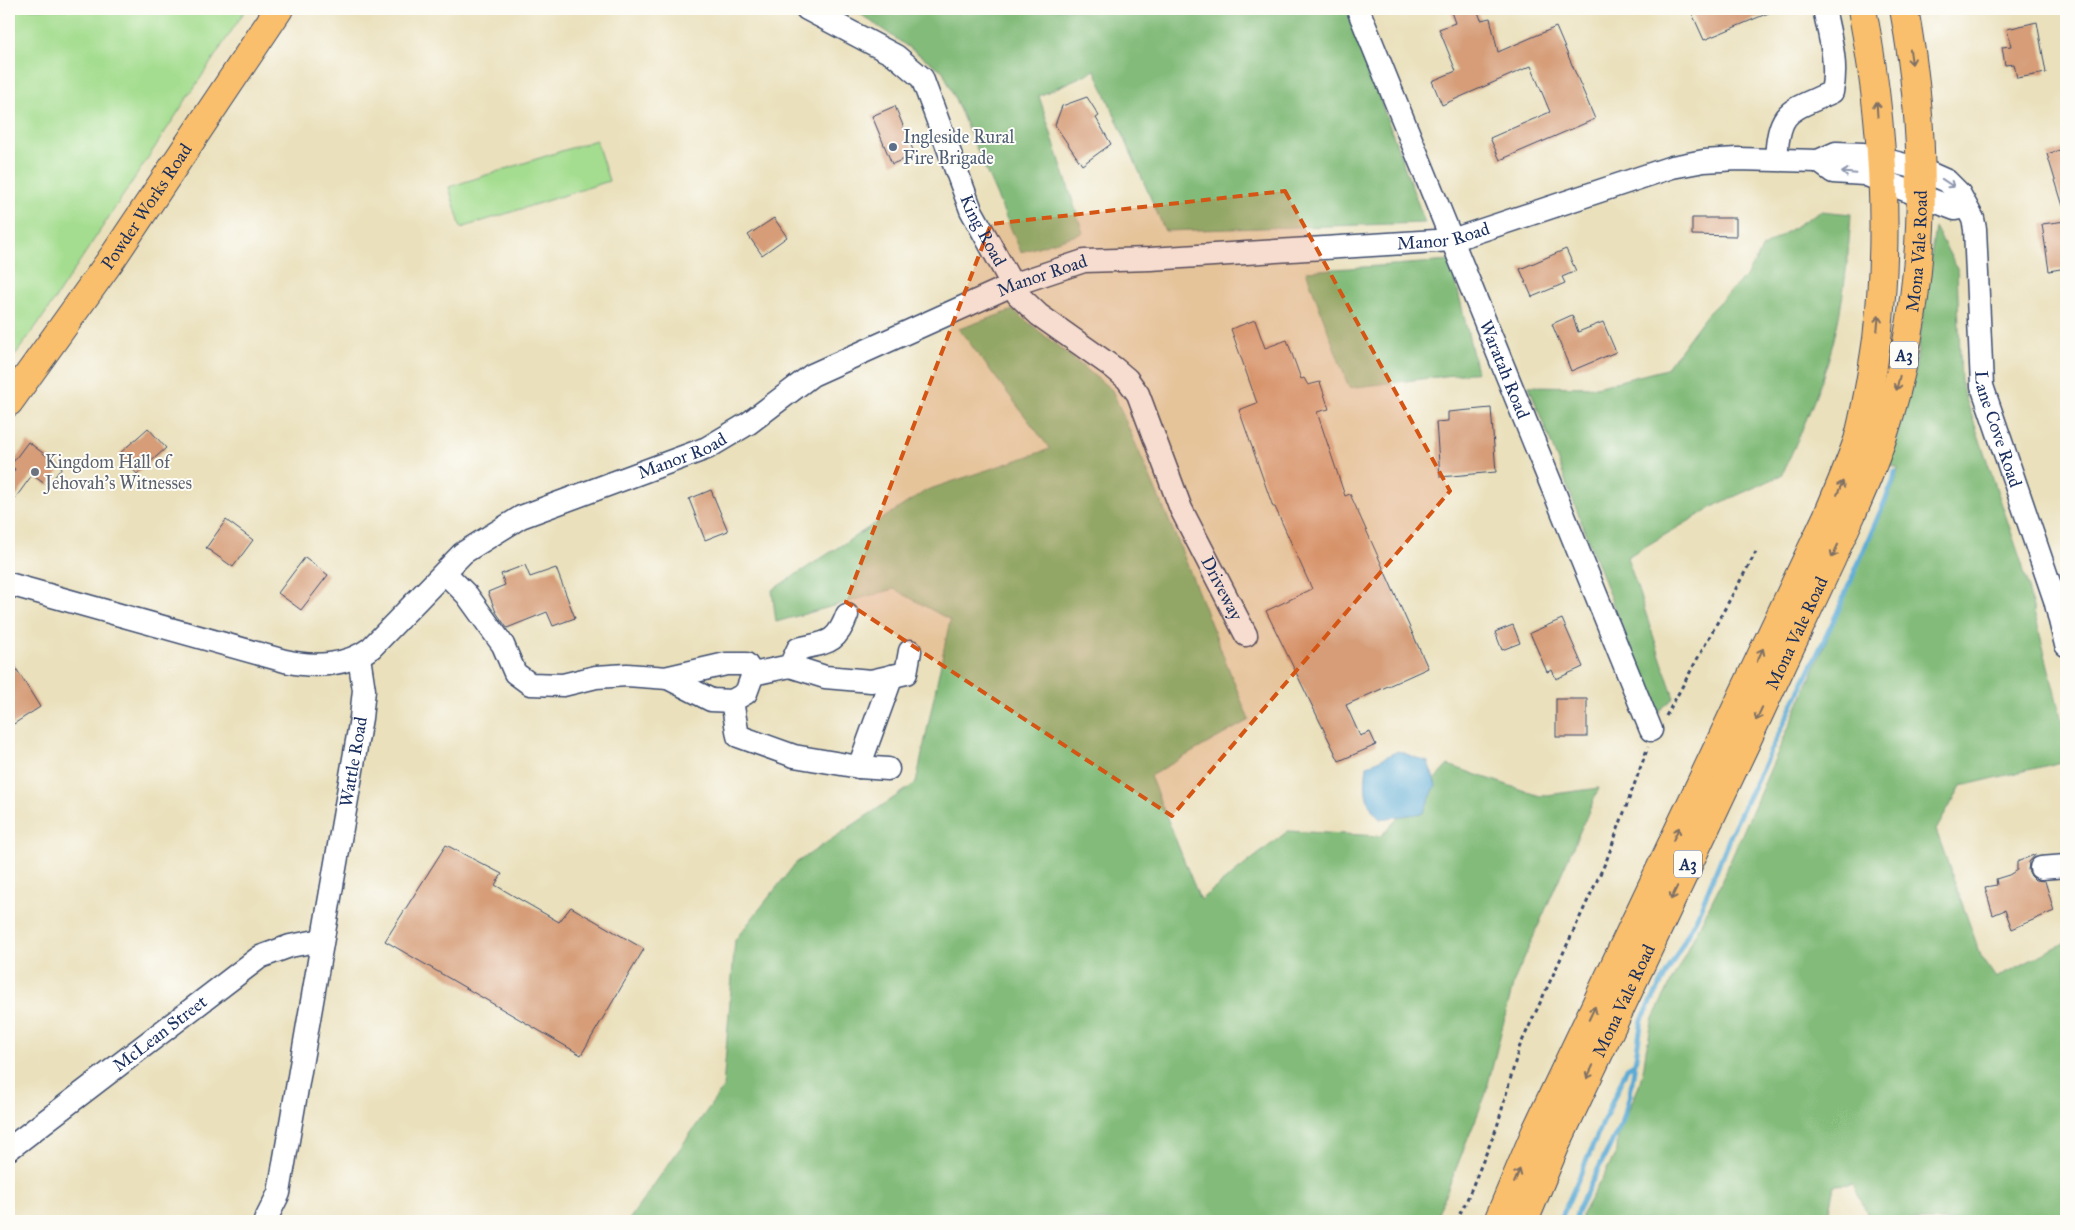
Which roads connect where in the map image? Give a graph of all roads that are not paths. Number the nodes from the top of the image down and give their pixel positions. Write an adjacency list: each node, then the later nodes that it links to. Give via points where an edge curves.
1 (279, 9): 14 (main road, Powder Works Road, via 113,257)
2 (807, 9): 13 (street, King Road, via 896,56 922,78 971,210)
3 (1358, 9): 12 (street, Waratah Road)
4 (1824, 9): 7 (street, via 1834,54 1832,92 1800,106 1783,119)
5 (1862, 9): 9 (main road, Mona Vale Road / A3, one-way to 5, via 1872,65)
6 (1904, 9): 8 (main road, Mona Vale Road / A3, one-way to 8, via 1914,80)
7 (1776, 159): 9 (street, Manor Road, via 1818,161 1833,172 1864,174); 12 (street, Manor Road, via 1716,160 1656,171)
8 (1920, 169): 9 (street, Lane Cove Road); 10 (main road, Mona Vale Road / A3); 11 (street, Lane Cove Road, one-way to 11, via 1954,186)
9 (1882, 170): 10 (street); 36 (main road, Mona Vale Road / A3, one-way to 9, via 1541,1122 1850,463 1865,410 1878,326 1884,226)
10 (1921, 196): 11 (street, via 1955,209); 37 (main road, Mona Vale Road / A3, one-way to 37, via 1911,314 1894,401 1882,440 1855,507 1556,1144)
11 (1966, 207): 20 (street, Lane Cove Road, via 1973,220 1975,235 1982,386 2055,600)
12 (1452, 240): 13 (street, Manor Road, via 1084,261); 28 (street, Waratah Road)
13 (1012, 285): 15 (street, King Road, via 1039,315 1114,368 1138,394 1181,509); 16 (street, Manor Road, via 812,375 749,423 707,448 521,517 463,553)
14 (9, 402)
15 (1198, 541): 19 (street, Driveway)
16 (445, 573): 23 (street, Manor Road); 26 (street, via 468,594 503,645 515,672 530,684 564,684 627,674)
17 (9, 584): 23 (street, via 299,664 322,665)
18 (847, 615): 22 (street, via 834,639)
19 (1246, 635)
20 (2066, 645)
21 (910, 651): 25 (street, via 906,673)
22 (795, 652): 24 (street); 25 (street, via 825,677 871,680)
23 (359, 657): 33 (street, Wattle Road, via 364,690 361,718)
24 (753, 674): 26 (street, via 746,664 726,664); 27 (street, via 746,693)
25 (892, 676): 29 (street)
26 (665, 678): 27 (street, via 711,700)
27 (732, 701): 29 (street, via 738,736 794,756)
28 (1656, 729)
29 (859, 767): 30 (street)
30 (888, 769)
31 (2066, 866): 32 (street)
32 (2041, 868)
33 (322, 940): 34 (street, McLean Street, via 290,946 260,958); 35 (street, Wattle Road, via 279,1193)
34 (9, 1149)
35 (265, 1221)
36 (1498, 1221)
37 (1524, 1221)

